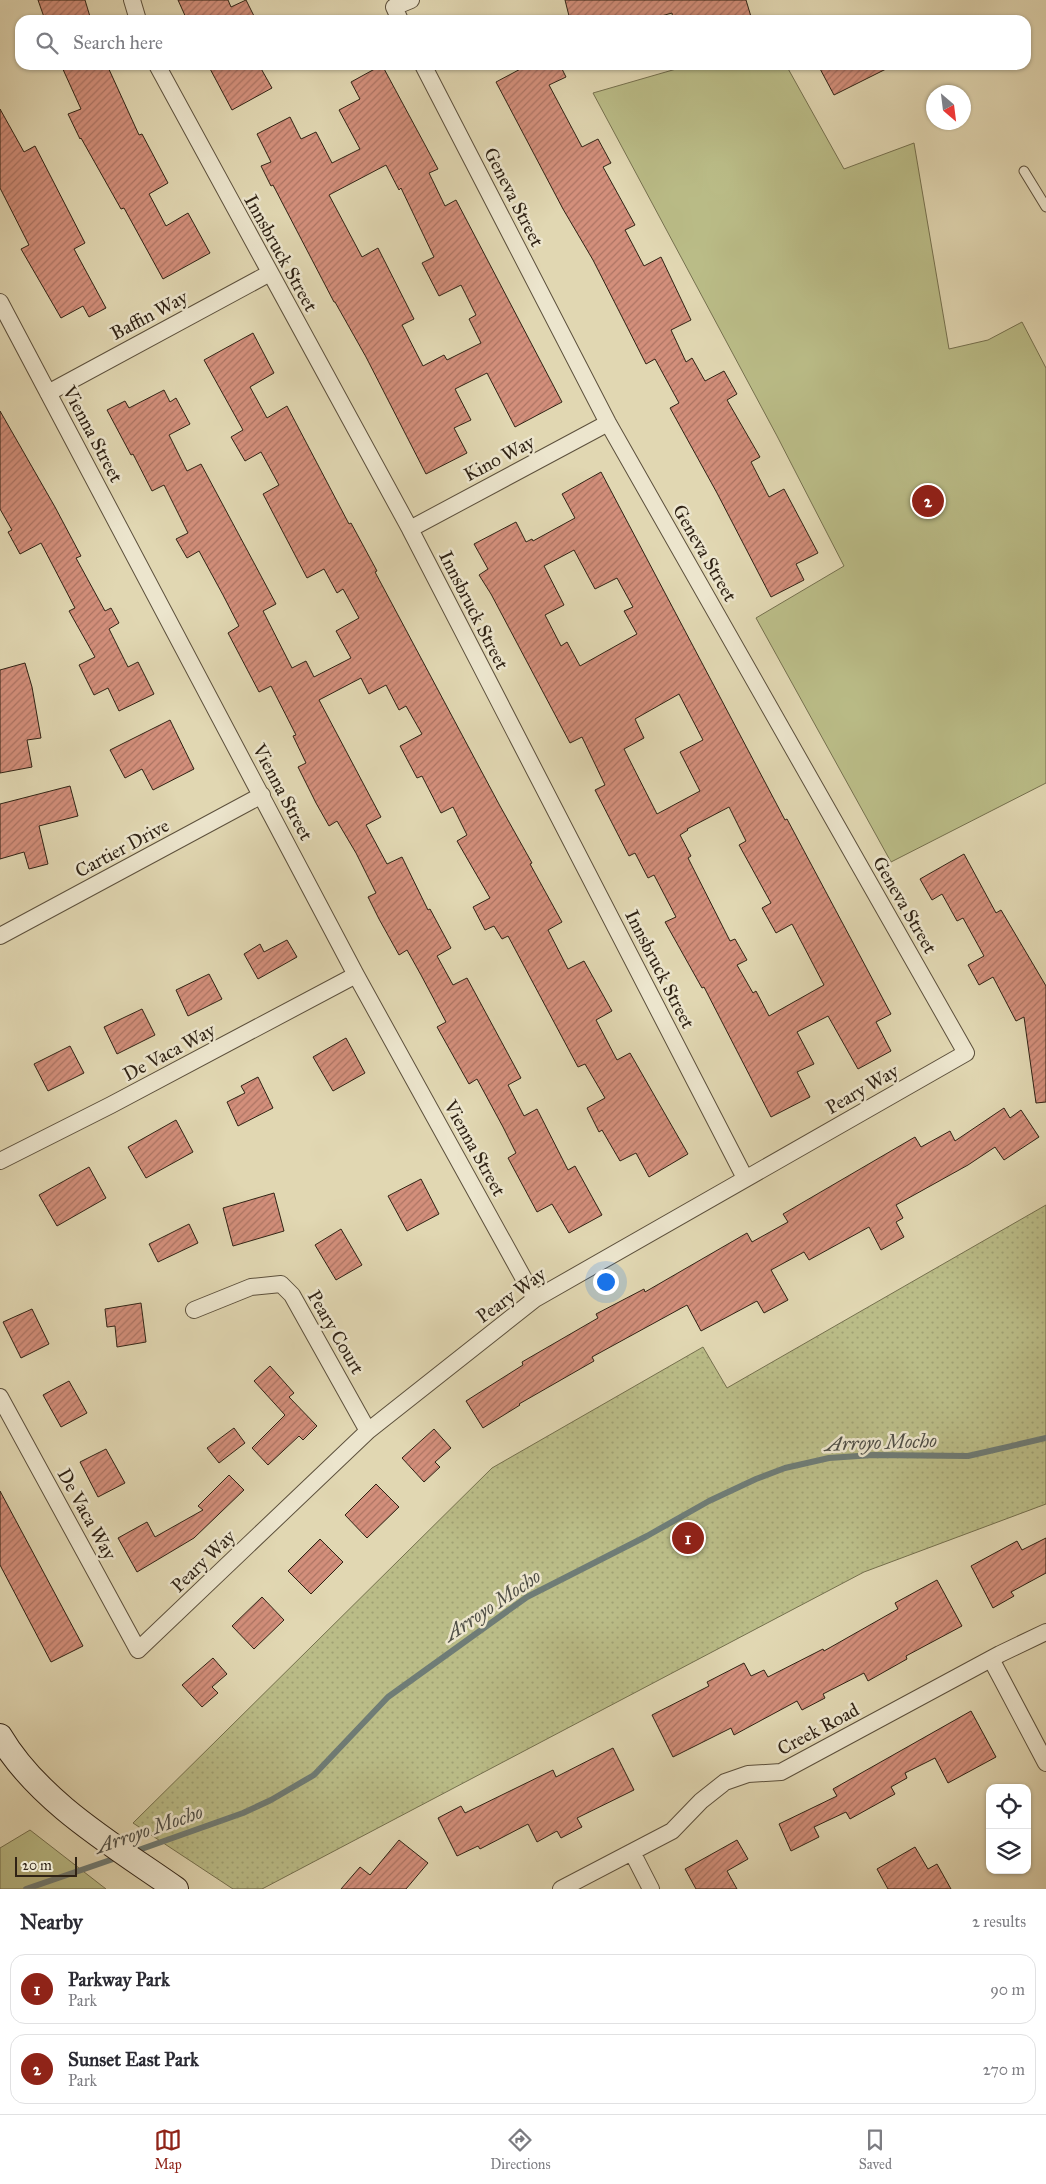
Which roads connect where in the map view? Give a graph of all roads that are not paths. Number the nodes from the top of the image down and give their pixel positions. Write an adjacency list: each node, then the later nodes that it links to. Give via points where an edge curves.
1 (132, 0): 4 (street)
2 (411, 0): 3 (street)
3 (397, 14)
4 (136, 15)
5 (160, 70): 9 (street, Innsbruck Street)
6 (427, 70): 12 (street, Geneva Street)
7 (1024, 172): 8 (lane)
8 (1046, 207)
9 (270, 273): 11 (street, Baffin Way); 13 (street, Innsbruck Street)
10 (0, 302): 11 (street, Vienna Street)
11 (48, 392): 14 (street, Vienna Street)
12 (608, 423): 13 (street, Kino Way); 17 (street, Geneva Street)
13 (410, 529): 19 (street, Innsbruck Street)
14 (262, 795): 15 (street, Cartier Drive); 16 (street, Vienna Street)
15 (0, 936)
16 (356, 975): 18 (street, De Vaca Way); 20 (street, Vienna Street)
17 (966, 1053): 19 (street, Peary Way)
18 (0, 1161)
19 (745, 1178): 20 (street, Peary Way)
20 (535, 1299): 23 (street, Peary Way)
21 (194, 1310): 23 (street, Peary Court, via 252,1287 281,1284 292,1295)
22 (0, 1397): 25 (street, De Vaca Way)
23 (368, 1431): 25 (street, Peary Way)
24 (1046, 1632): 26 (street, Creek Road)
25 (138, 1650)
26 (991, 1659): 28 (street); 29 (street, Creek Road, via 781,1772 748,1774 725,1782 672,1831)
27 (2, 1746): 30 (street, via 30,1777 83,1823)
28 (1046, 1763)
29 (632, 1852): 31 (street, Creek Road); 32 (street)
30 (176, 1889)
31 (561, 1889)
32 (651, 1889)

